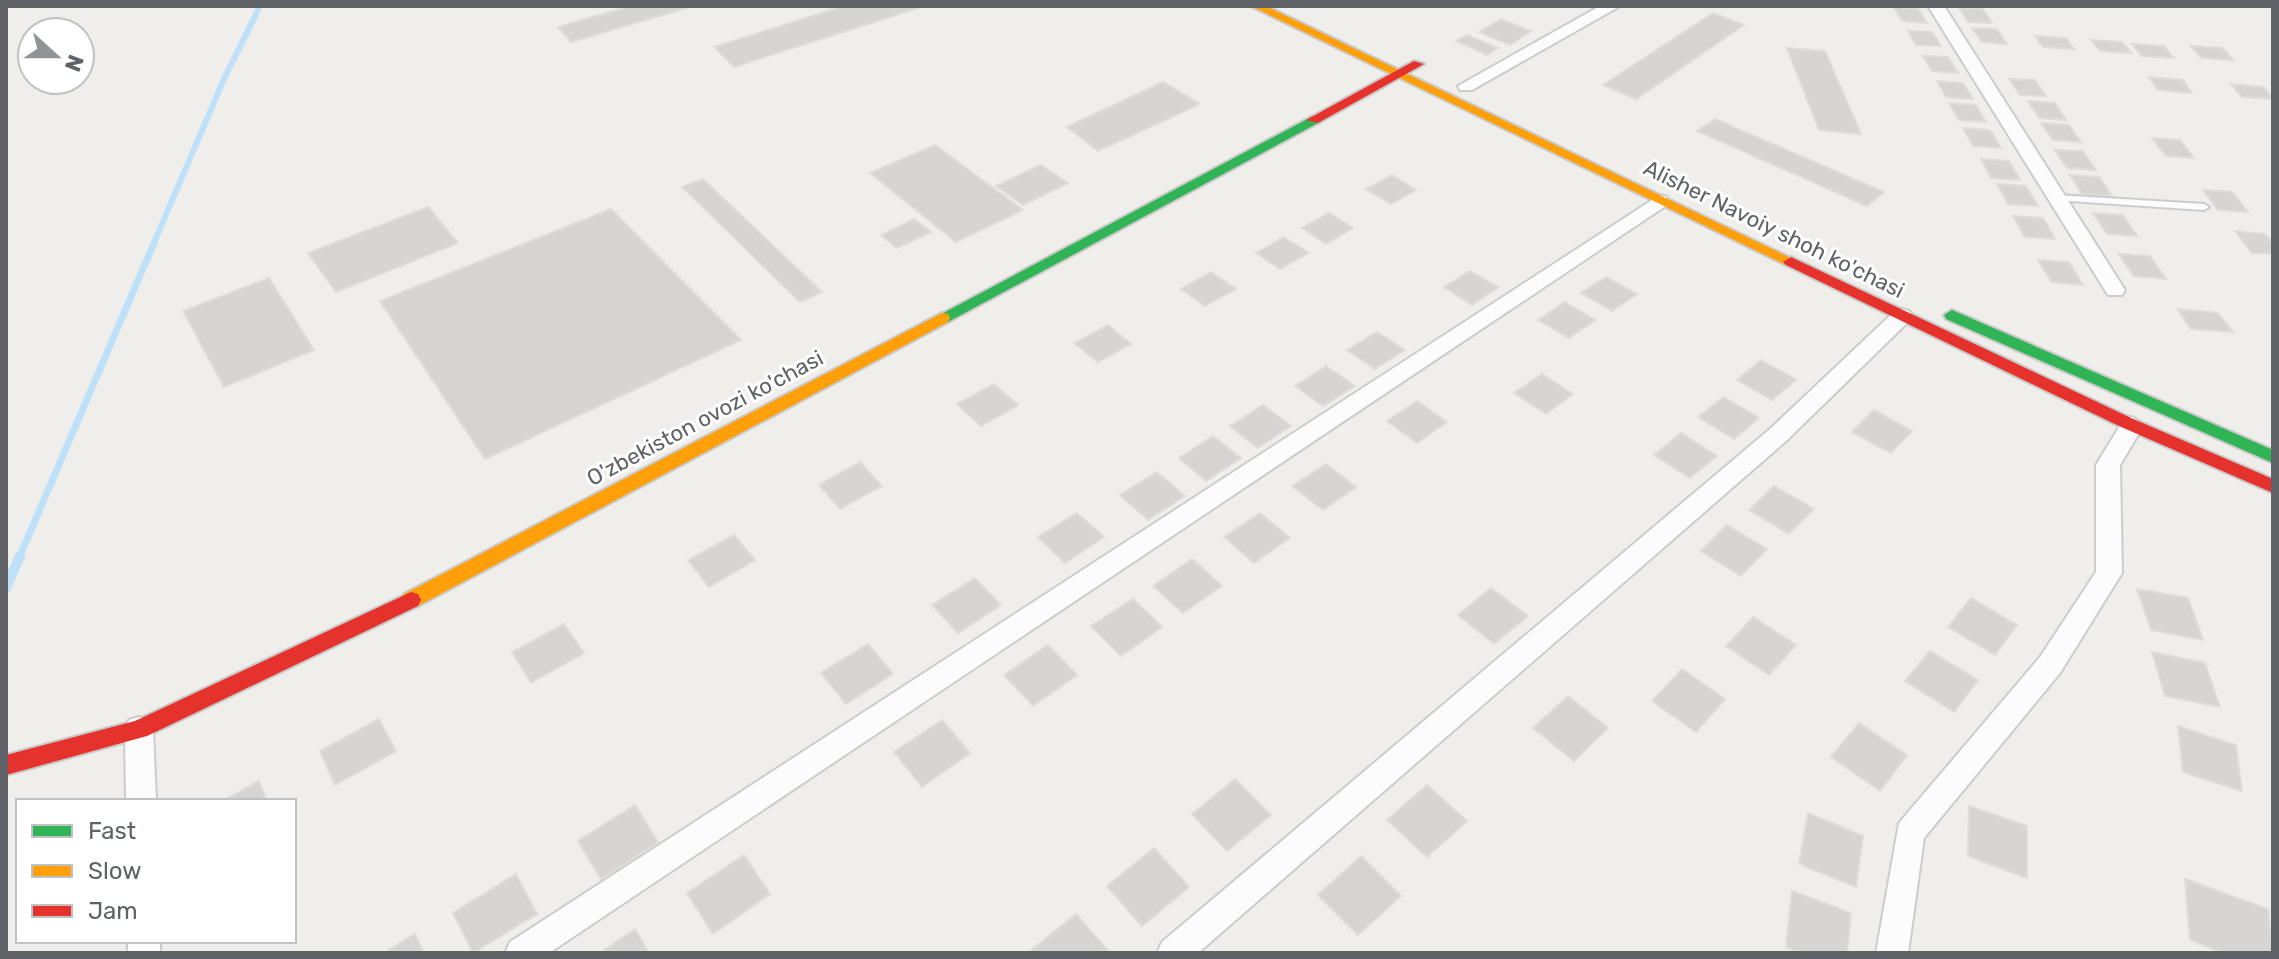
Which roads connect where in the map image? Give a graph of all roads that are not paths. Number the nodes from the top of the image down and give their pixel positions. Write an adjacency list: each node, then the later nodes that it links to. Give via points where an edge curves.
1 (1257, 6): 6 (main road, Alisher Navoiy shoh ko'chasi)
2 (1294, 6): 5 (main road, Alisher Navoiy shoh ko'chasi)
3 (1612, 6): 7 (street)
4 (1936, 6): 10 (street)
5 (1418, 64): 6 (main road, O'zbekiston ovozi ko'chasi); 7 (main road, Alisher Navoiy shoh ko'chasi)
6 (1400, 74): 8 (main road, Alisher Navoiy shoh ko'chasi); 19 (main road, O'zbekiston ovozi ko'chasi, via 450,581)
7 (1466, 86): 8 (main road); 9 (main road, Alisher Navoiy shoh ko'chasi)
8 (1448, 97): 11 (main road, Alisher Navoiy shoh ko'chasi)
9 (1637, 167)
10 (2057, 198): 12 (lane); 13 (street)
11 (1660, 201): 15 (main road, Alisher Navoiy shoh ko'chasi); 22 (street)
12 (2204, 207)
13 (2115, 290)
14 (1935, 307): 17 (main road)
15 (1902, 316): 16 (main road, Alisher Navoiy shoh ko'chasi); 23 (street, via 1778,435)
16 (2132, 425): 18 (main road, Alisher Navoiy shoh ko'chasi); 24 (street, via 2108,465 2109,573 2050,665 1910,833)
17 (2273, 457)
18 (2273, 486)
19 (139, 729): 20 (main road, O'zbekiston ovozi ko'chasi); 21 (street)
20 (11, 763)
21 (141, 799)
22 (521, 953)
23 (1173, 953)
24 (1892, 953)

